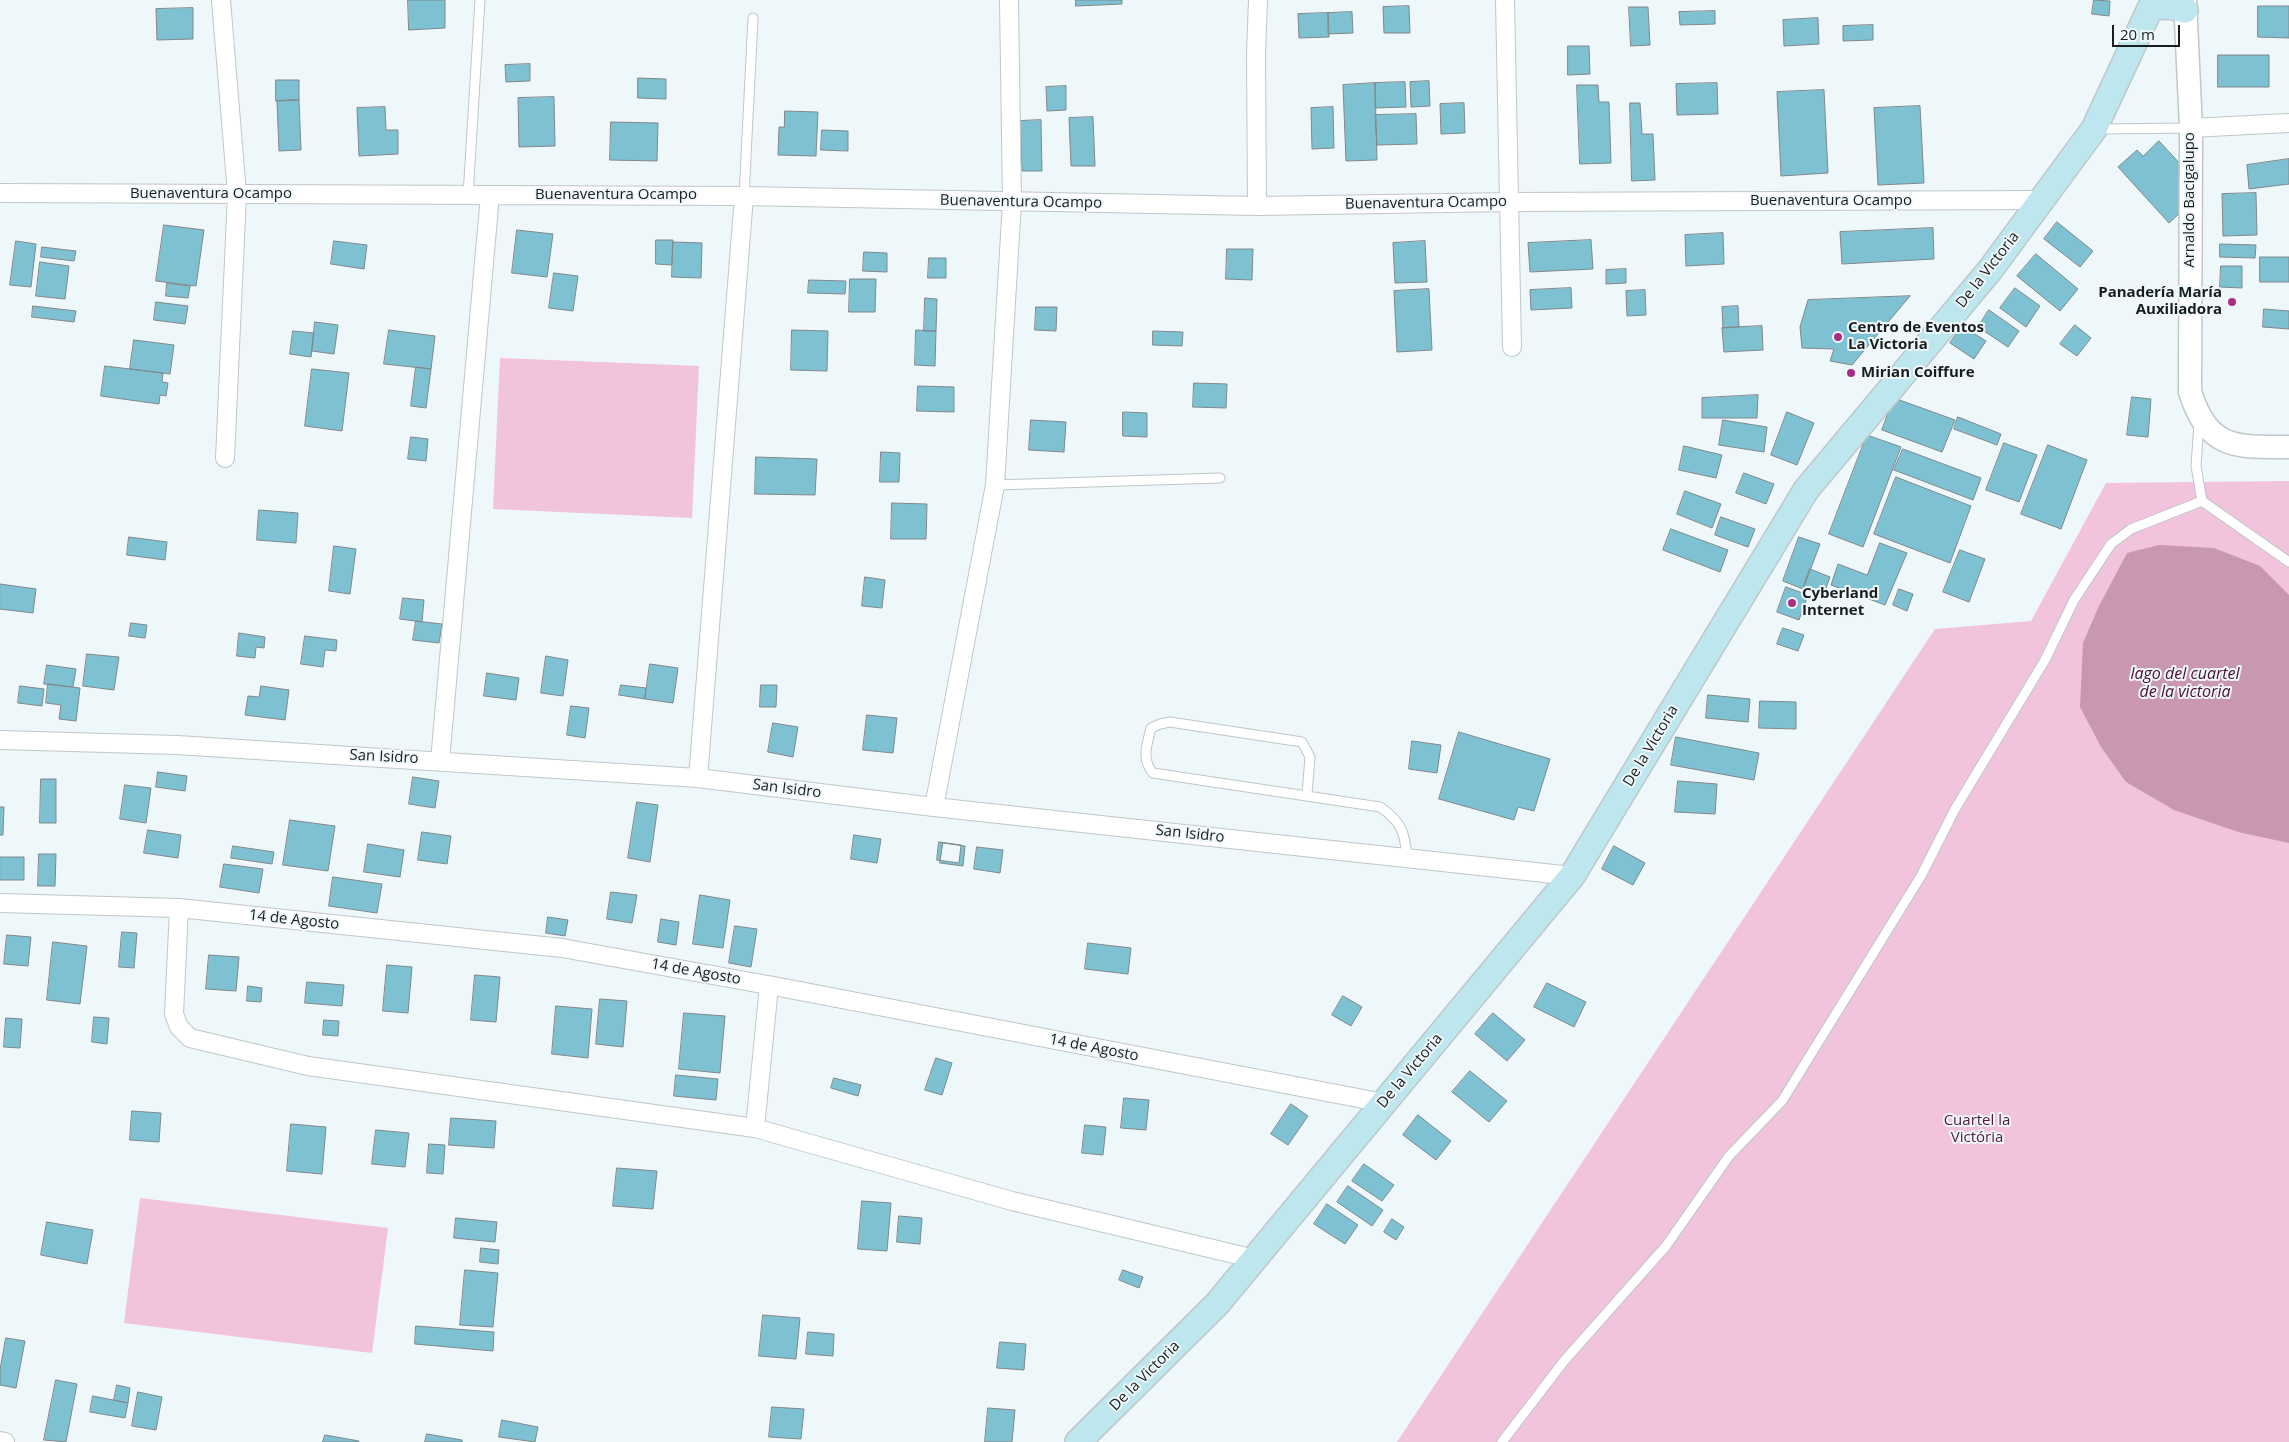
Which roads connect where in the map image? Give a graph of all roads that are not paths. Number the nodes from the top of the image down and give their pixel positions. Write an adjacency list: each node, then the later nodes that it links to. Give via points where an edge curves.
1 (221, 0): 13 (street)
2 (480, 0): 15 (lane)
3 (1009, 0): 18 (street)
4 (1258, 0): 20 (street)
5 (1506, 0): 19 (street)
6 (2153, 4): 7 (main road); 11 (main road, De la Victoria)
7 (2185, 5): 10 (street, Arnaldo Bacigalupo)
8 (753, 18): 16 (lane)
9 (2289, 122): 10 (street)
10 (2191, 128): 11 (lane); 22 (street, Arnaldo Bacigalupo, via 2188,382)
11 (2094, 129): 17 (main road, De la Victoria)
12 (0, 193): 13 (street, Buenaventura Ocampo)
13 (238, 194): 15 (street, Buenaventura Ocampo); 24 (street)
14 (490, 195): 15 (street, Buenaventura Ocampo); 16 (street, Buenaventura Ocampo); 30 (street)
15 (468, 196)
16 (744, 196): 18 (street, Buenaventura Ocampo); 31 (street)
17 (2041, 200): 19 (street, Buenaventura Ocampo); 35 (main road, De la Victoria, via 1990,270 1806,490)
18 (1012, 202): 20 (street, Buenaventura Ocampo); 26 (street)
19 (1509, 202): 20 (street, Buenaventura Ocampo); 21 (street)
20 (1257, 206)
21 (1512, 347)
22 (2200, 415): 23 (street, Arnaldo Bacigalupo, via 2212,432 2229,444); 27 (lane, via 2196,466)
23 (2289, 447)
24 (225, 458)
25 (1220, 478): 26 (lane)
26 (995, 485): 33 (street)
27 (2202, 501): 28 (lane); 45 (lane, via 2131,529 2111,544 2074,600 2045,660 1955,809 1921,876 1782,1102 1729,1156 1666,1246 1564,1361)
28 (2289, 562)
29 (0, 740): 30 (street, San Isidro)
30 (440, 761): 31 (street, San Isidro)
31 (698, 778): 33 (street, San Isidro)
32 (1307, 794): 32 (lane, via 1153,773 1146,765 1145,755 1151,728 1170,722 1302,742 1310,757); 34 (lane, via 1380,807 1391,814 1405,836)
33 (934, 807): 34 (street, San Isidro)
34 (1407, 858): 35 (street, San Isidro)
35 (1572, 876): 39 (main road, De la Victoria)
36 (0, 903): 37 (street, 14 de Agosto)
37 (179, 908): 38 (street, 14 de Agosto, via 562,948); 40 (street, via 174,1014 179,1027 190,1038 308,1066)
38 (769, 986): 39 (street, 14 de Agosto); 40 (street)
39 (1384, 1103): 41 (main road, De la Victoria)
40 (755, 1128): 41 (street, via 1012,1201)
41 (1255, 1259): 44 (main road, De la Victoria, via 1217,1304)
42 (0, 1441): 43 (street)
43 (6, 1442)
44 (1078, 1442)
45 (1502, 1442)

